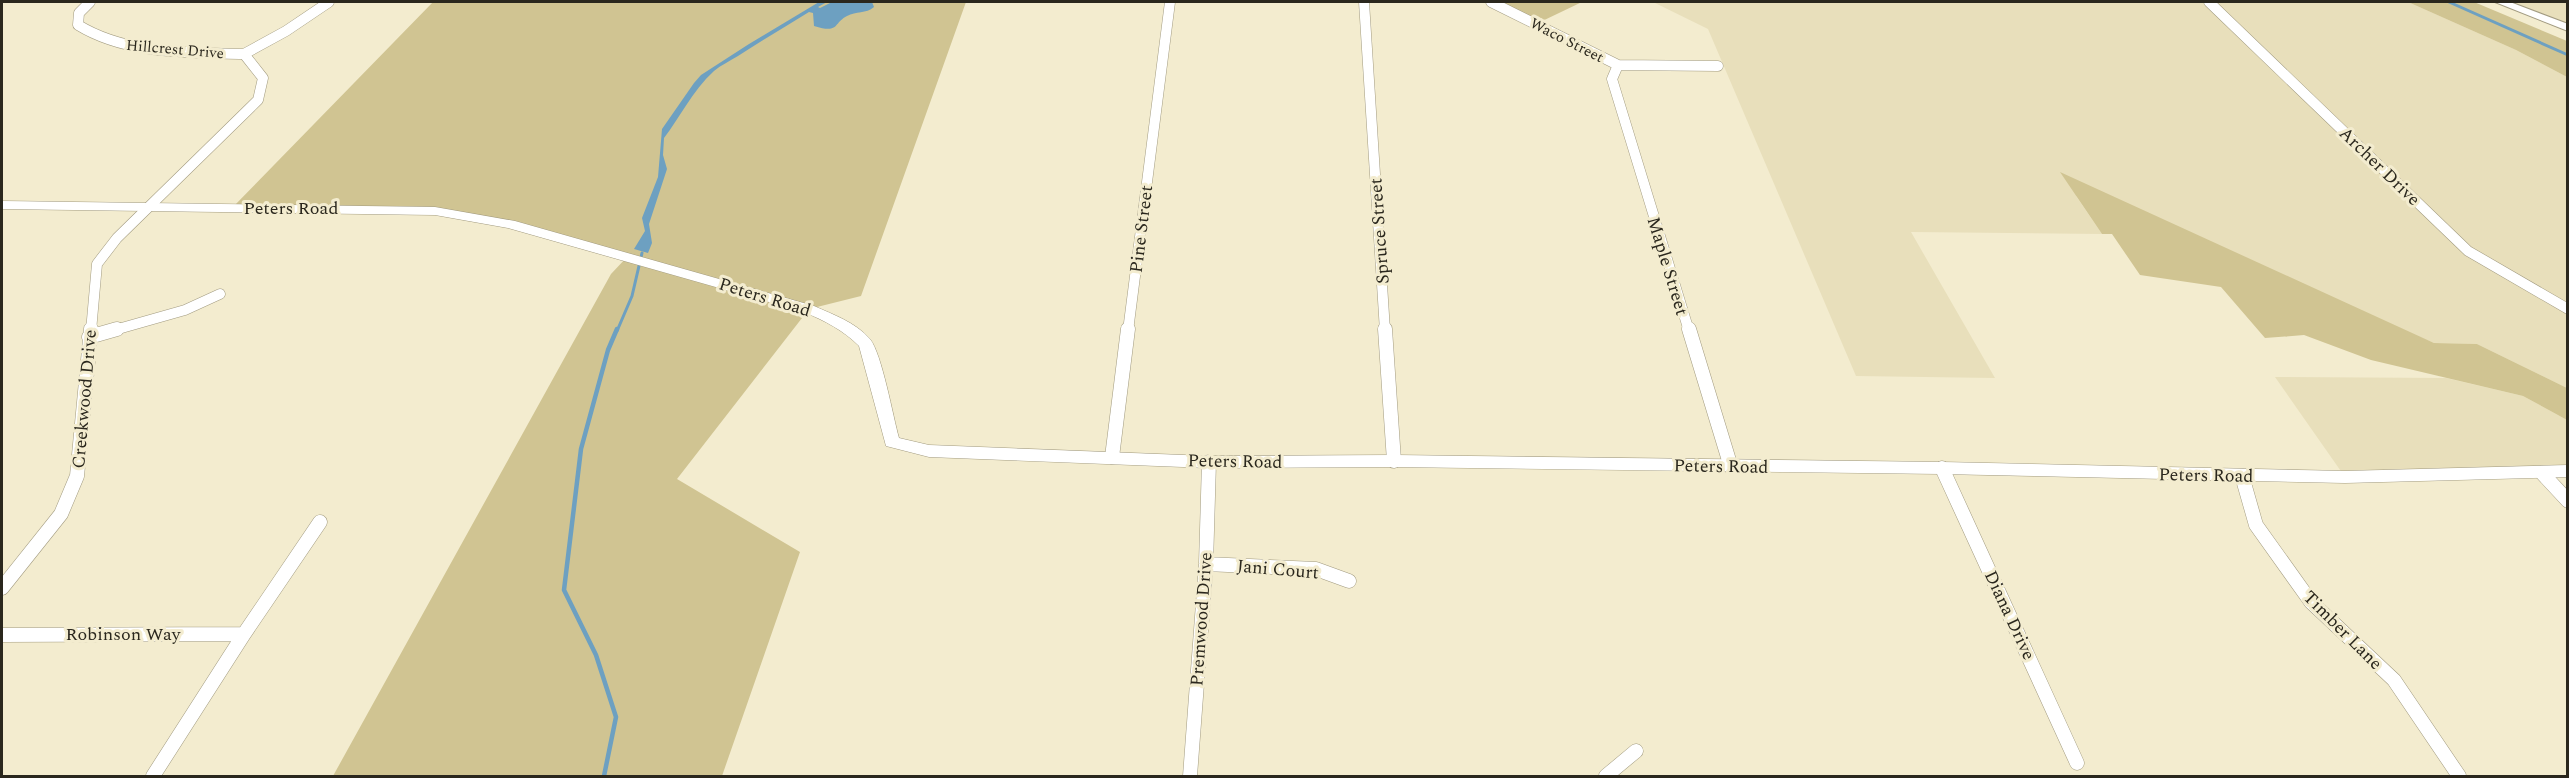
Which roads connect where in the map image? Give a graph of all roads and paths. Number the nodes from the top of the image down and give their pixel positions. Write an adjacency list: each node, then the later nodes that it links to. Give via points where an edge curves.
1 (90, 2): 11 (street, Hillcrest Drive, via 79,13 78,25 91,36 123,45)
2 (329, 2): 11 (street)
3 (1170, 2): 19 (street, Pine Street)
4 (1364, 2): 20 (street, Spruce Street)
5 (1491, 2): 12 (street, Waco Street)
6 (2209, 2): 17 (street, Archer Drive, via 2468,251)
7 (2501, 2): 10 (main road)
8 (2531, 2): 9 (main road)
9 (2568, 15)
10 (2568, 28)
11 (244, 54): 15 (street, Hillcrest Drive, via 263,78 258,100)
12 (1618, 65): 13 (street, Waco Street); 22 (street, Maple Street, via 1612,79)
13 (1718, 66)
14 (2, 205): 15 (street, Peters Road)
15 (150, 207): 18 (street, Creekwood Drive, via 96,264); 19 (street, Peters Road, via 435,211 510,224 809,309 834,320 866,344 892,442 929,451)
16 (220, 294): 18 (street, via 185,310)
17 (2568, 309)
18 (89, 337): 31 (street, Creekwood Drive, via 81,444 72,493 48,534)
19 (1112, 457): 21 (street, Peters Road)
20 (1394, 461): 21 (street, Peters Road); 22 (street, Peters Road)
21 (1209, 462): 29 (street, Premwood Drive)
22 (1731, 467): 23 (street, Peters Road)
23 (1942, 468): 26 (street, Peters Road); 35 (street, Diana Drive)
24 (2568, 471): 25 (street, Peters Road)
25 (2542, 472): 26 (street, Peters Road); 27 (street)
26 (2242, 476): 39 (street, Timber Lane, via 2256,525 2311,602 2394,680)
27 (2568, 501)
28 (320, 522): 32 (street)
29 (1206, 564): 30 (street, Jani Court, via 1316,569); 37 (street, Premwood Drive)
30 (1348, 581)
31 (2, 588)
32 (244, 634): 33 (street, Robinson Way); 36 (street)
33 (2, 635)
34 (1636, 750): 38 (street)
35 (2077, 763)
36 (153, 777)
37 (1190, 777)
38 (1606, 777)
39 (2459, 777)

